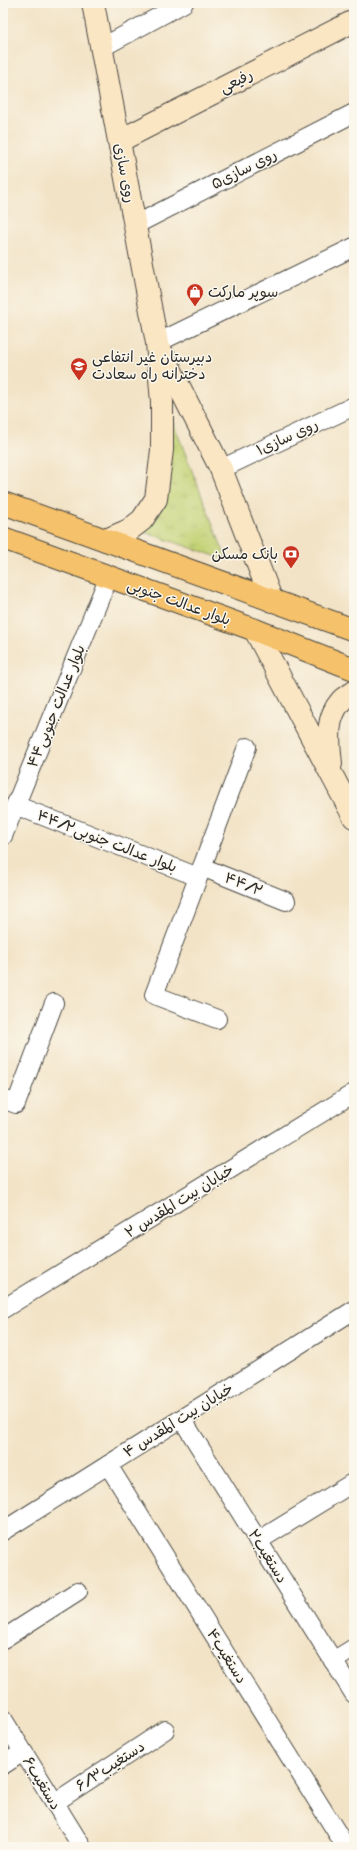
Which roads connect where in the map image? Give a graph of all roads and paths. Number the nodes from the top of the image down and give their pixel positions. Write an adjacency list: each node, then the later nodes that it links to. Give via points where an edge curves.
1 (93, 3): 4 (street, روی سازی)
2 (184, 3): 4 (street)
3 (354, 21): 6 (street, رفیعی)
4 (101, 48): 6 (street, روی سازی)
5 (354, 112): 7 (street, روی سازی۵)
6 (119, 141): 7 (street, روی سازی)
7 (135, 225): 9 (street, روی سازی)
8 (354, 247): 9 (street)
9 (157, 343): 11 (street); 14 (street, via 162,402 162,450 156,499 142,520 129,530)
10 (354, 406): 11 (street, روی سازی۱)
11 (221, 469): 16 (street)
12 (3, 503): 14 (main road)
13 (3, 538): 15 (main road, بلوار عدالت جنوبی)
14 (106, 540): 16 (main road)
15 (109, 576): 17 (main road, بلوار عدالت جنوبی); 23 (street, بلوار عدالت جنوبی۴۴)
16 (272, 600): 18 (main road)
17 (255, 630): 19 (main road, بلوار عدالت جنوبی); 22 (street)
18 (354, 630)
19 (354, 669)
20 (354, 692): 22 (street, via 341,700 333,715 328,734)
21 (247, 747): 26 (street)
22 (333, 775): 24 (street)
23 (15, 806): 25 (street, بلوار عدالت جنوبی۴۴); 26 (street, بلوار عدالت جنوبی۴۴/۲)
24 (354, 817)
25 (3, 836)
26 (200, 872): 27 (street, ۴۴/۲); 29 (street, via 154,995)
27 (286, 901)
28 (54, 1003): 31 (street, via 16,1104)
29 (217, 1019)
30 (354, 1093): 32 (street, خیابان بیت المقدس ۲)
31 (3, 1099)
32 (3, 1309)
33 (354, 1310): 34 (street, خیابان بیت المقدس ۴)
34 (182, 1418): 35 (street, خیابان بیت المقدس ۴); 38 (street, ۲دستغیب)
35 (108, 1465): 37 (street, خیابان بیت المقدس ۴); 50 (street, دستغیب۴)
36 (354, 1482): 38 (street)
37 (3, 1531)
38 (258, 1541): 42 (street, ۲دستغیب)
39 (78, 1591): 40 (street)
40 (3, 1639)
41 (354, 1648): 42 (street)
42 (333, 1661): 43 (street, ۲دستغیب)
43 (354, 1694)
44 (3, 1719): 46 (street, دستغیب۶)
45 (165, 1730): 48 (street, دستغیب۶/۳)
46 (23, 1752): 47 (street); 48 (street, دستغیب۶)
47 (3, 1765)
48 (54, 1803): 49 (street, دستغیب۶)
49 (74, 1844)
50 (346, 1847)

